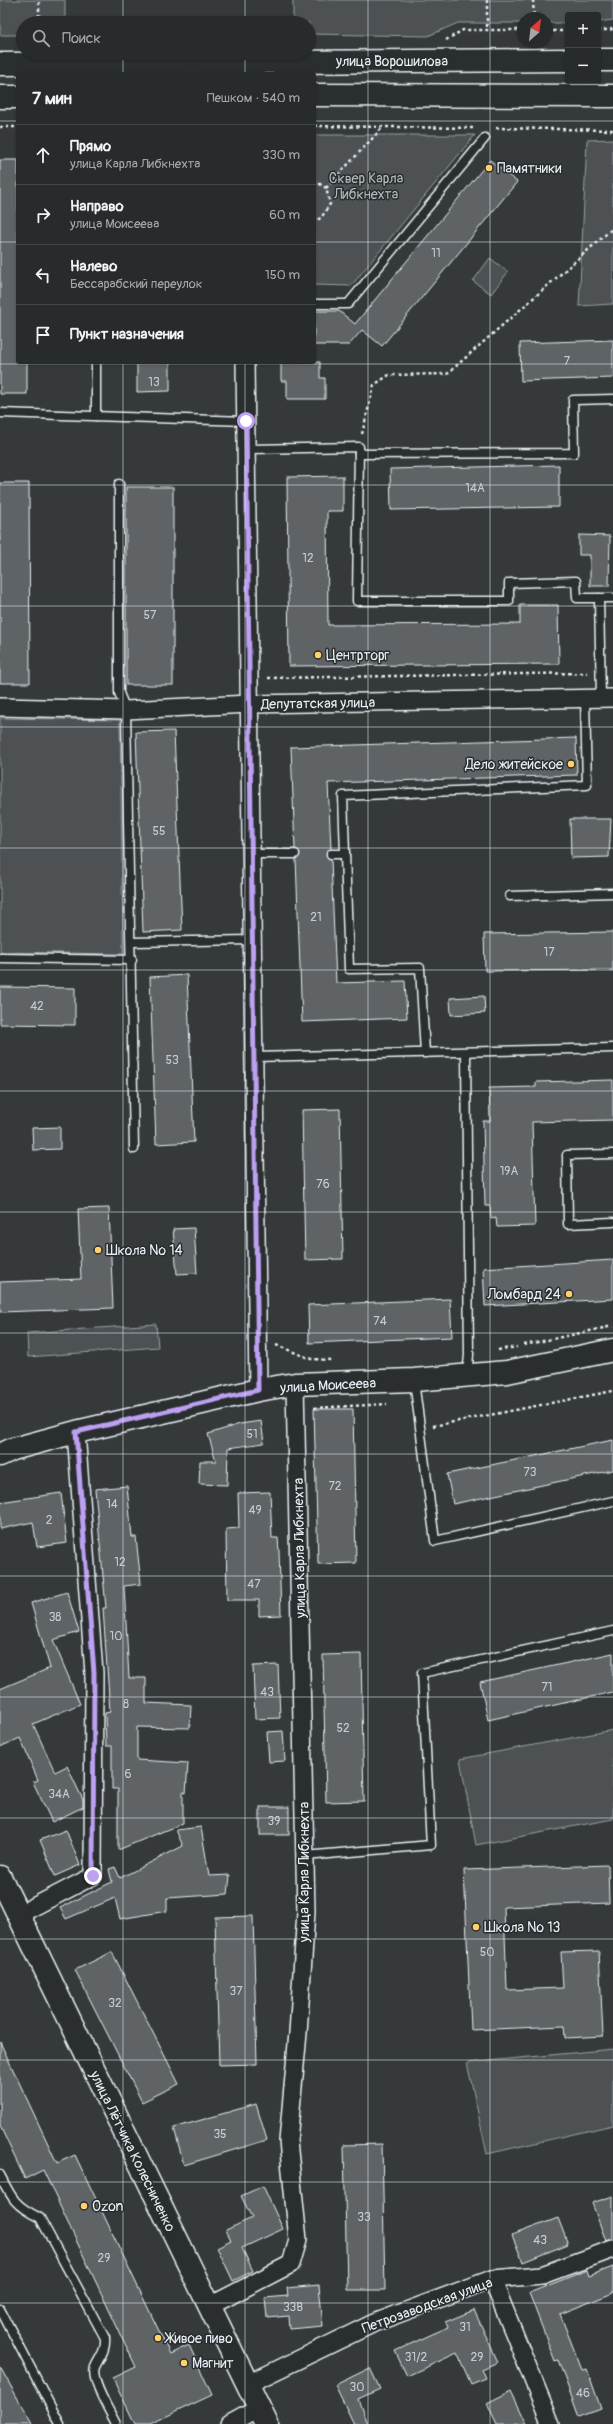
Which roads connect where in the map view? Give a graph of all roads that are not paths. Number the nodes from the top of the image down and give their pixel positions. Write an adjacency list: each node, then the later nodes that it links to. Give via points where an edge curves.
1 (565, 60): 4 (street, улица Ворошилова)
2 (601, 60): 3 (street)
3 (613, 60)
4 (0, 64)
5 (316, 95): 6 (street)
6 (613, 96)
7 (0, 97): 8 (street)
8 (16, 97)
9 (485, 138): 10 (lane, via 348,304)
10 (316, 304)
11 (96, 364): 15 (lane)
12 (245, 364): 16 (street)
13 (613, 399): 18 (lane, via 573,400 574,453)
14 (0, 413): 15 (lane)
15 (96, 416): 16 (lane)
16 (246, 421): 17 (street)
17 (246, 449): 18 (lane); 23 (street)
18 (359, 450): 20 (lane, via 357,601 509,601 509,583 576,581 577,598)
19 (119, 484): 25 (lane, via 119,693)
20 (598, 598): 21 (lane); 22 (lane)
21 (613, 598)
22 (600, 698): 23 (street, Депутатская улица); 29 (lane, via 587,785 343,796)
23 (250, 704): 25 (street, Депутатская улица); 26 (street)
24 (0, 707): 25 (street, Депутатская улица)
25 (126, 710): 33 (lane)
26 (251, 854): 27 (lane); 32 (street)
27 (295, 854)
28 (331, 854): 29 (lane)
29 (345, 854): 37 (lane, via 349,969 420,968)
30 (613, 893): 31 (lane)
31 (510, 896)
32 (252, 940): 33 (lane); 39 (street)
33 (132, 942): 35 (lane)
34 (0, 958): 35 (lane)
35 (132, 960): 40 (lane)
36 (613, 1048): 38 (lane)
37 (425, 1053): 38 (lane); 39 (lane)
38 (466, 1053): 44 (lane)
39 (254, 1057): 47 (street)
40 (134, 1149)
41 (613, 1154): 42 (lane, via 567,1155 568,1224)
42 (613, 1222)
43 (613, 1350): 44 (street, улица Моисеева, via 507,1372)
44 (468, 1365): 45 (street, улица Моисеева)
45 (414, 1380): 46 (street, улица Моисеева); 50 (lane, via 435,1541)
46 (295, 1384): 47 (street, улица Моисеева); 52 (street, улица Карла Либкнехта)
47 (258, 1390): 48 (street, улица Моисеева)
48 (76, 1432): 49 (street, улица Моисеева); 54 (street, via 94,1673 93,1876)
49 (4, 1451)
50 (613, 1501)
51 (613, 1630): 52 (lane, via 422,1673 431,1845)
52 (305, 1856): 58 (street, улица Карла Либкнехта, via 306,1912 288,2141 298,2240 291,2264)
53 (0, 1877): 54 (street, улица Лётчика Колесниченко)
54 (18, 1915): 58 (street, улица Лётчика Колесниченко)
55 (0, 2175): 63 (lane, via 11,2197 22,2210 40,2218 105,2338 106,2346 94,2368 96,2383)
56 (613, 2249): 57 (street, Петрозаводская улица, via 542,2275)
57 (492, 2279): 60 (street, Петрозаводская улица, via 374,2323); 65 (street)
58 (208, 2307): 60 (street, улица Лётчика Колесниченко)
59 (0, 2308): 62 (lane)
60 (248, 2384): 61 (street, улица Лётчика Колесниченко)
61 (263, 2416): 64 (street)
62 (60, 2424)
63 (116, 2424)
64 (230, 2424)
65 (551, 2424)

